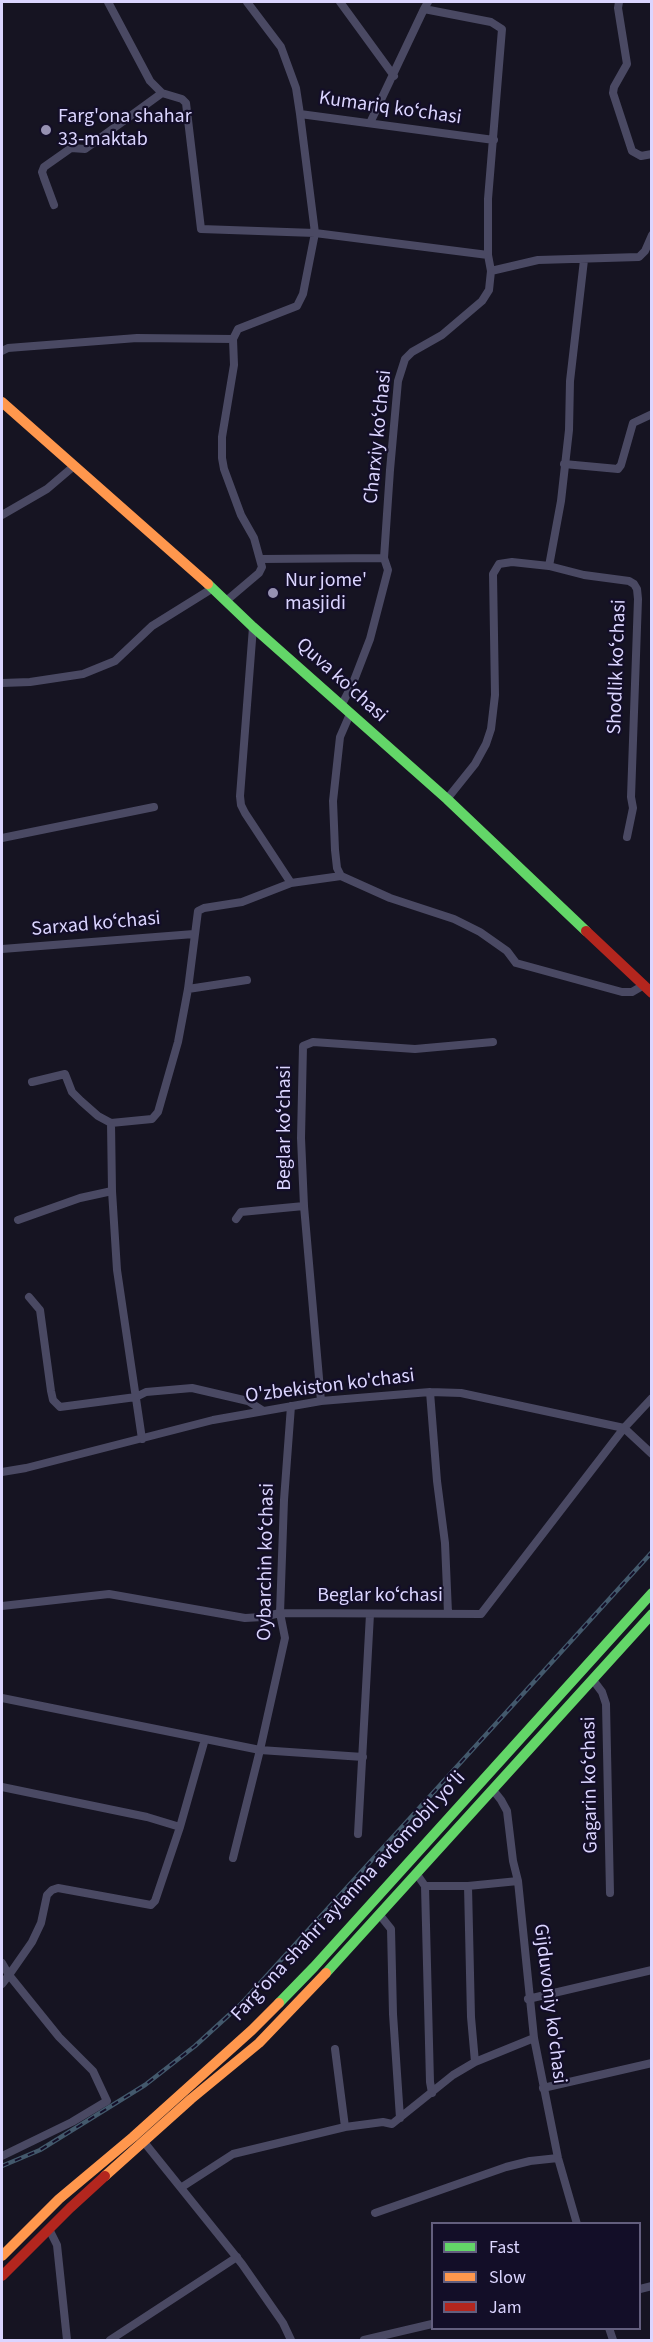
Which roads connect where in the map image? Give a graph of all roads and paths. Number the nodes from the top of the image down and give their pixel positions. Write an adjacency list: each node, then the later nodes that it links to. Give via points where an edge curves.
1 (108, 2): 7 (street, via 145,73)
2 (247, 2): 8 (street, Kumariq koʻchasi, via 281,46 296,88)
3 (340, 2): 6 (street, Kumariq koʻchasi)
4 (619, 2): 11 (street, via 627,64 613,93 632,152 641,156)
5 (426, 5): 6 (street); 10 (street, via 500,26 503,35)
6 (394, 76): 9 (street)
7 (162, 93): 12 (street, via 85,149 71,148 44,167 42,172); 13 (street, via 186,103 201,229)
8 (300, 114): 9 (street, Kumariq koʻchasi); 13 (street)
9 (370, 123): 10 (street, Kumariq koʻchasi)
10 (494, 140): 15 (street)
11 (651, 154)
12 (54, 205)
13 (315, 233): 15 (street); 18 (street, via 300,304 238,329)
14 (651, 235): 16 (street, via 639,256)
15 (488, 255): 17 (street)
16 (585, 260): 17 (street, via 531,261); 22 (street)
17 (491, 271): 25 (street, Charxiy koʻchasi, via 489,290 482,301 442,334 412,352 402,365)
18 (233, 339): 19 (street, via 138,338); 26 (street, via 234,365 222,458)
19 (2, 351)
20 (2, 402): 23 (main road, Quva ko'chasi)
21 (651, 414): 22 (street, via 633,423 618,469)
22 (564, 464): 27 (street)
23 (74, 466): 24 (street, via 46,489); 28 (main road, Quva ko'chasi)
24 (2, 515)
25 (384, 558): 26 (street); 32 (street, Charxiy koʻchasi, via 388,570 370,639)
26 (261, 559): 29 (street, via 259,573)
27 (549, 566): 34 (street, Shodlik koʻchasi, via 512,562 500,564 493,574 495,695 491,729 475,764); 36 (street, Shodlik koʻchasi, via 629,581 637,588 633,808)
28 (213, 588): 29 (main road, Quva ko'chasi); 31 (street, via 152,626 115,661 83,674)
29 (226, 600): 30 (main road, Quva ko'chasi)
30 (253, 627): 32 (main road, Quva ko'chasi); 39 (street, via 240,796 244,813)
31 (2, 683)
32 (341, 706): 33 (main road, Quva ko'chasi)
33 (350, 714): 34 (main road, Quva ko'chasi); 38 (street, via 340,737 333,801 335,850)
34 (447, 799): 44 (main road, Quva ko'chasi)
35 (154, 807): 37 (street)
36 (627, 837)
37 (2, 838)
38 (341, 876): 39 (street); 44 (street, via 390,898 454,919 507,951 516,963 622,992)
39 (291, 883): 40 (street, via 242,902 201,909 196,915)
40 (194, 934): 41 (street, Sarxad koʻchasi); 43 (street)
41 (2, 949)
42 (247, 980): 43 (street)
43 (188, 989): 47 (street, via 157,1115 152,1119)
44 (648, 989)
45 (493, 1042): 49 (street, Beglar koʻchasi, via 415,1049 305,1043 301,1138)
46 (32, 1082): 47 (street, via 65,1074 72,1092 98,1116)
47 (111, 1122): 48 (street)
48 (112, 1191): 50 (street); 54 (street, via 117,1270)
49 (304, 1206): 51 (street, via 242,1212); 56 (street, Beglar koʻchasi)
50 (18, 1220)
51 (236, 1220)
52 (29, 1297): 54 (street, via 40,1310 51,1392 57,1404 65,1407)
53 (430, 1392): 56 (street, O'zbekiston ko'chasi); 59 (street, O'zbekiston ko'chasi, via 461,1393); 67 (street)
54 (136, 1397): 58 (street, via 146,1392 192,1388 248,1401); 60 (street)
55 (651, 1398): 59 (street)
56 (321, 1401): 57 (street, O'zbekiston ko'chasi)
57 (291, 1406): 58 (street, O'zbekiston ko'chasi); 65 (street, Oybarchin koʻchasi)
58 (262, 1410): 60 (street, O'zbekiston ko'chasi)
59 (624, 1428): 61 (street); 67 (street, Beglar koʻchasi, via 481,1614)
60 (142, 1439): 62 (street, O'zbekiston ko'chasi)
61 (651, 1454)
62 (2, 1472)
63 (651, 1593): 101 (main road, Fargʻona shahri aylanma avtomobil yoʻli, via 307,1975 252,2030)
64 (2, 1606): 65 (street, Beglar koʻchasi, via 109,1594 245,1618)
65 (280, 1613): 66 (street, Beglar koʻchasi); 72 (street, Oybarchin koʻchasi, via 285,1638)
66 (370, 1614): 67 (street, Beglar koʻchasi); 73 (street)
67 (448, 1614)
68 (651, 1614): 69 (main road, Fargʻona shahri aylanma avtomobil yoʻli)
69 (593, 1680): 75 (main road, Fargʻona shahri aylanma avtomobil yoʻli); 83 (street, Gagarin koʻchasi, via 606,1704)
70 (2, 1698): 71 (street)
71 (206, 1739): 72 (street); 76 (street)
72 (260, 1750): 73 (street); 78 (street, Oybarchin koʻchasi)
73 (363, 1757): 77 (street)
74 (2, 1787): 76 (street)
75 (493, 1790): 79 (main road, Fargʻona shahri aylanma avtomobil yoʻli); 80 (street, Gijduvoniy ko'chasi, via 507,1811)
76 (180, 1827): 87 (street, via 151,1905 52,1890 32,1942)
77 (358, 1834)
78 (233, 1858)
79 (416, 1873): 81 (street); 84 (main road, Fargʻona shahri aylanma avtomobil yoʻli)
80 (518, 1881): 82 (street); 89 (street, Gijduvoniy ko'chasi)
81 (425, 1886): 82 (street); 95 (street)
82 (468, 1886): 92 (street)
83 (610, 1893)
84 (379, 1914): 96 (street, via 391,1929); 98 (main road, Fargʻona shahri aylanma avtomobil yoʻli, via 267,2036)
85 (2, 1963): 87 (street)
86 (651, 1970): 89 (street)
87 (9, 1975): 88 (street); 99 (street, via 59,2037 93,2071 107,2100)
88 (2, 1984)
89 (528, 1999): 90 (street, Gijduvoniy ko'chasi)
90 (534, 2038): 92 (street); 94 (street, Gijduvoniy ko'chasi)
91 (335, 2049): 97 (street)
92 (475, 2062): 95 (street)
93 (651, 2063): 94 (street)
94 (543, 2088): 100 (street, Gijduvoniy ko'chasi)
95 (432, 2093): 96 (street)
96 (400, 2118): 97 (street, via 392,2124)
97 (345, 2127): 103 (street, via 233,2154)
98 (144, 2142): 102 (main road, Fargʻona shahri aylanma avtomobil yoʻli); 103 (street)
99 (2, 2156)
100 (558, 2158): 104 (street, via 506,2167); 105 (street, Gijduvoniy ko'chasi)
101 (89, 2174): 102 (main road); 107 (main road, Fargʻona shahri aylanma avtomobil yoʻli)
102 (99, 2184): 106 (main road, Fargʻona shahri aylanma avtomobil yoʻli)
103 (182, 2187): 108 (street)
104 (375, 2213)
105 (577, 2222)
106 (49, 2229): 109 (main road, Fargʻona shahri aylanma avtomobil yoʻli); 111 (street, via 57,2245)
107 (2, 2256)
108 (237, 2257): 112 (street); 113 (street)
109 (2, 2276)
110 (431, 2324): 114 (street)
111 (67, 2340)
112 (110, 2340)
113 (291, 2340)
114 (364, 2340)

